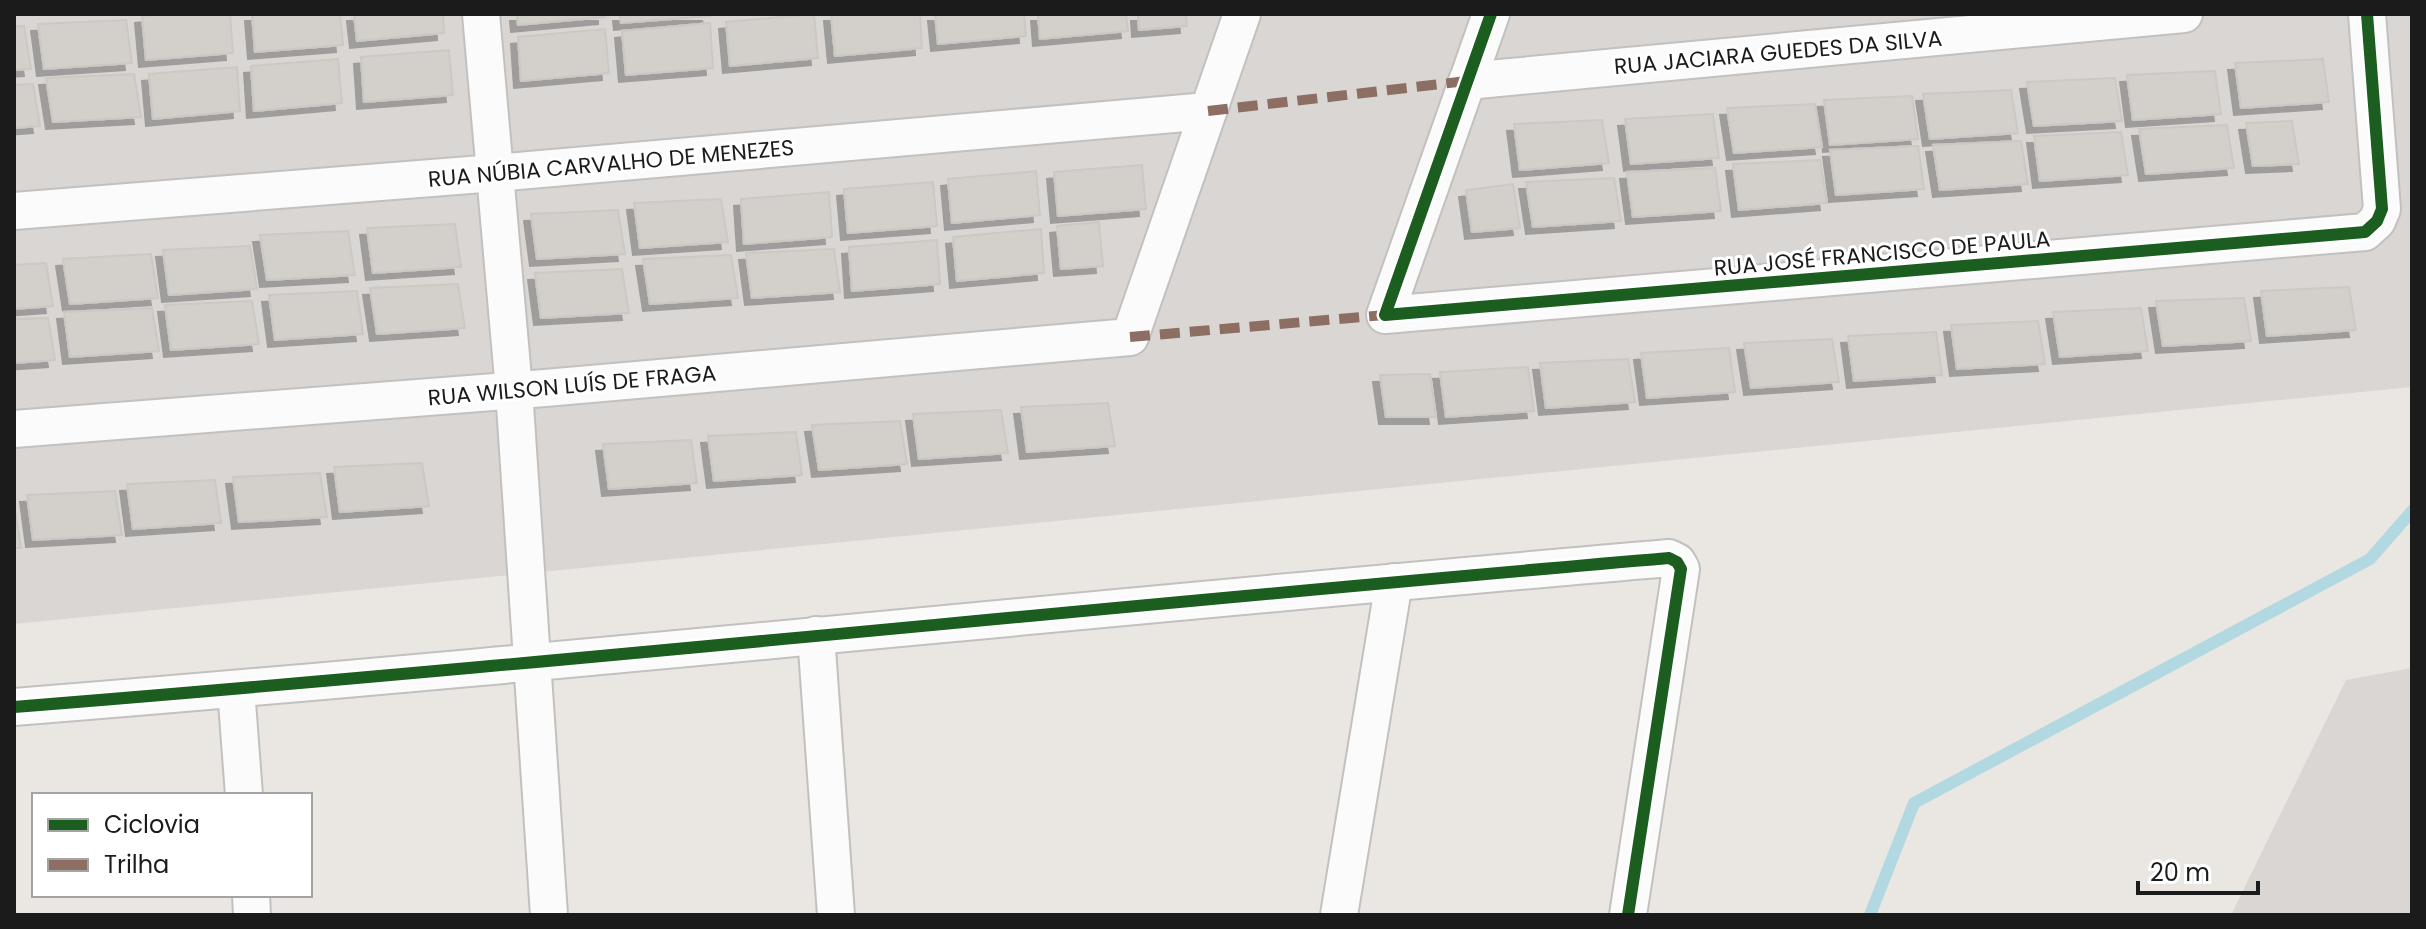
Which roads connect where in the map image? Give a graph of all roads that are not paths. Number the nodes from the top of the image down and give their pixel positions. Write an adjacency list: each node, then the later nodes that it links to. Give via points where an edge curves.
1 (481, 14): 8 (street)
2 (1242, 14): 7 (street)
3 (1491, 14): 6 (street)
4 (2184, 14): 6 (street, RUA JACIARA GUEDES DA SILVA)
5 (2367, 14): 6 (street, RUA JOSÉ FRANCISCO DE PAULA, via 2382,209 2365,232 1385,315)
6 (1467, 81)
7 (1208, 111): 8 (street, RUA NÚBIA CARVALHO DE MENEZES); 10 (street, RUA WILSON LUÍS DE FRAGA, via 1130,337)
8 (495, 173): 9 (street, RUA NÚBIA CARVALHO DE MENEZES); 10 (street)
9 (14, 211)
10 (514, 390): 11 (street, RUA WILSON LUÍS DE FRAGA); 14 (street)
11 (14, 429)
12 (1394, 582): 13 (street); 20 (street); 21 (street, via 1669,558 1677,562 1681,569)
13 (816, 635): 14 (street); 19 (street)
14 (531, 661): 15 (street); 18 (street)
15 (236, 689): 16 (street); 17 (street)
16 (14, 707)
17 (244, 793)
18 (549, 915)
19 (836, 915)
20 (1339, 915)
21 (1628, 915)

